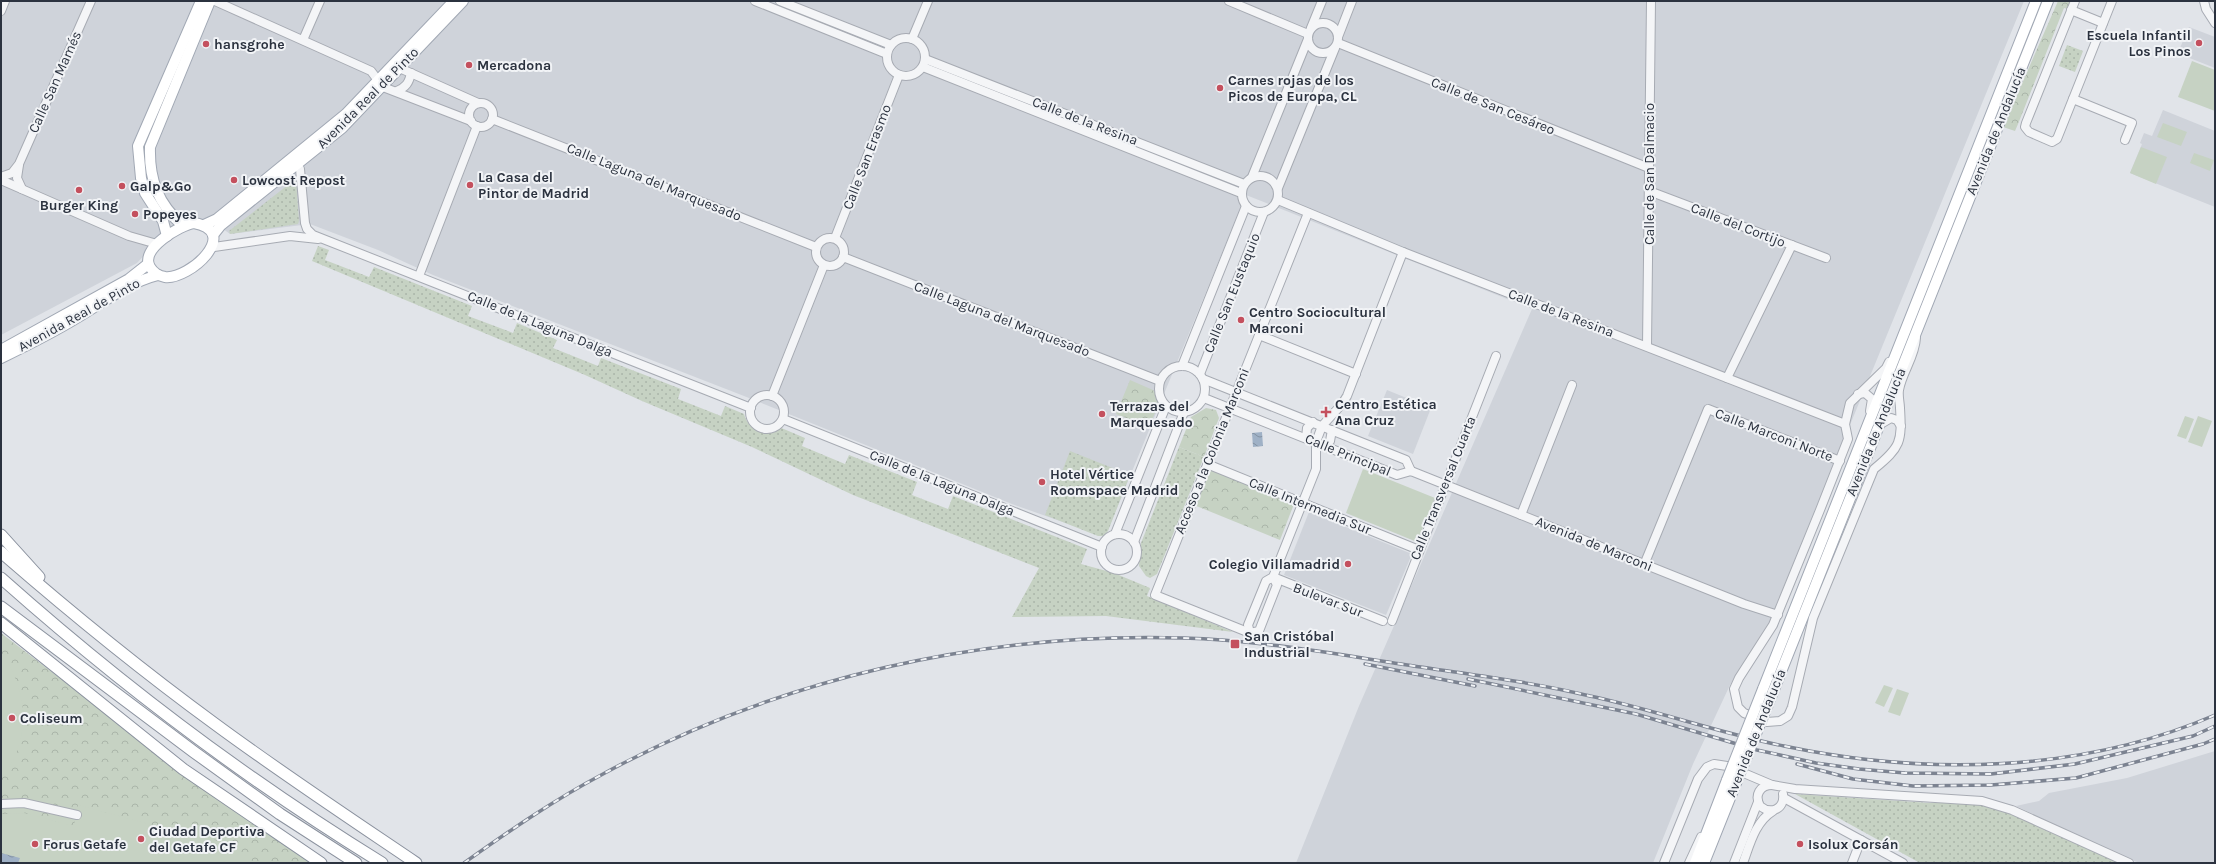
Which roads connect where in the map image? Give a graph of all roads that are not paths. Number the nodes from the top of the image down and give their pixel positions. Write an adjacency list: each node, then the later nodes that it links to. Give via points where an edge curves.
1 (5, 1): 22 (street)
2 (91, 1): 42 (street, Calle San Mamés)
3 (201, 1): 60 (main road, via 138,146 140,178 145,193 163,221)
4 (210, 1): 57 (main road, via 150,147 149,168 156,192 170,215)
5 (215, 1): 27 (street)
6 (320, 1): 27 (street)
7 (454, 1): 32 (main road, Avenida Real de Pinto)
8 (463, 1): 32 (main road, Avenida Real de Pinto)
9 (754, 1): 30 (street)
10 (780, 1): 29 (street)
11 (928, 1): 26 (street)
12 (1229, 1): 25 (street)
13 (1322, 1): 25 (street)
14 (1352, 1): 28 (street)
15 (1651, 1): 43 (street, Calle de San Dalmacio)
16 (2036, 1): 72 (main road, Avenida de Andalucía)
17 (2048, 1): 75 (main road, Avenida de Andalucía)
18 (2075, 1): 21 (street)
19 (2112, 1): 23 (street)
20 (2204, 1): 24 (street)
21 (2072, 10): 23 (street); 37 (street, via 2025,127 2029,132 2052,142 2057,139)
22 (1, 11)
23 (2103, 23): 37 (street)
24 (2215, 23)
25 (1309, 34): 28 (street, via 1313,50 1318,53 1330,52); 28 (street, via 1322,23 1328,24 1337,31); 45 (street)
26 (912, 39): 29 (street, via 897,40); 31 (street, via 923,48)
27 (303, 40): 35 (street, via 371,71)
28 (1337, 43): 43 (street, Calle de San Cesáreo); 48 (street)
29 (892, 45): 30 (street)
30 (887, 54): 34 (street, via 890,67)
31 (924, 63): 34 (street, via 913,75); 47 (street, Calle de la Resina); 51 (street, Calle de la Resina)
32 (397, 66): 33 (street); 35 (main road, Avenida Real de Pinto)
33 (412, 73): 36 (street, via 410,81); 38 (street)
34 (899, 75): 61 (street, Calle San Erasmo)
35 (380, 84): 36 (street); 56 (main road, Avenida Real de Pinto, via 304,150 217,219); 58 (main road, Avenida Real de Pinto, via 342,128 221,225)
36 (397, 91): 40 (street)
37 (2073, 99): 41 (street, via 2132,123)
38 (478, 103): 39 (street, via 490,107); 40 (street, via 470,111)
39 (492, 119): 40 (street, via 489,124); 66 (street, Calle Laguna del Marquesado)
40 (474, 124): 74 (street)
41 (2125, 140)
42 (19, 164): 46 (street, Calle San Mamés, via 12,173); 49 (street, Calle San Mamés, via 17,178)
43 (1649, 168): 50 (street, Calle de San Dalmacio)
44 (300, 169): 62 (street, Calle de la Laguna Dalga, via 307,229)
45 (1252, 177): 47 (street); 48 (street, via 1260,175 1268,178)
46 (1, 179): 49 (street)
47 (1244, 184): 51 (street)
48 (1278, 188): 52 (street)
49 (22, 189): 59 (street)
50 (1649, 191): 64 (street, Calle del Cortijo); 77 (street, Calle de San Dalmacio)
51 (1242, 193): 53 (street)
52 (1278, 200): 54 (street, via 1270,210); 55 (street, Calle de la Resina)
53 (1246, 206): 54 (street); 81 (street, Calle San Eustaquio)
54 (1264, 212): 83 (street, Calle San Eustaquio)
55 (1308, 212): 67 (street, Calle de la Resina); 76 (street, Acceso a la Colonia Marconi)
56 (204, 225): 57 (main road, via 194,223); 58 (main road)
57 (183, 226): 60 (main road)
58 (213, 235): 65 (main road)
59 (129, 236): 63 (street); 70 (street, via 146,249)
60 (167, 236): 63 (main road)
61 (835, 238): 66 (street, via 822,240); 68 (street, via 843,245)
62 (329, 242): 65 (street, Calle de la Laguna Dalga, via 290,236); 74 (street, Calle de la Laguna Dalga)
63 (157, 244): 70 (main road)
64 (1792, 245): 69 (street, Calle del Cortijo); 84 (street)
65 (214, 246): 73 (main road, via 207,256 183,272 172,277)
66 (816, 247): 71 (street, via 817,257)
67 (1403, 252): 77 (street, Calle de la Resina); 82 (street)
68 (843, 257): 71 (street, via 836,265); 85 (street, Calle Laguna del Marquesado)
69 (1826, 258)
70 (148, 261): 73 (main road); 78 (main road, Avenida Real de Pinto, via 129,279)
71 (824, 265): 89 (street)
72 (1929, 270): 88 (street, Avenida de Andalucía, via 1921,282 1886,368); 105 (main road, Avenida de Andalucía)
73 (158, 275): 80 (main road, Avenida Real de Pinto, via 144,278 71,322)
74 (419, 276): 92 (street, Calle de la Laguna Dalga)
75 (1916, 331): 98 (main road, Avenida de Andalucía); 100 (street, via 1915,348 1899,390)
76 (1259, 335): 82 (street); 87 (street, Acceso a la Colonia Marconi)
77 (1647, 346): 84 (street, Calle de la Resina)
78 (1, 350)
79 (1496, 356): 109 (street, Calle Transversal Cuarta)
80 (1, 358)
81 (1182, 366): 83 (street, via 1192,368); 85 (street, via 1169,370)
82 (1356, 374): 99 (street, via 1342,404)
83 (1201, 376): 87 (street, Calle Principal); 90 (street)
84 (1727, 378): 97 (street, Calle de la Resina)
85 (1160, 381): 91 (street, via 1160,397)
86 (1572, 385): 111 (street)
87 (1236, 392): 93 (street, Acceso a la Colonia Marconi); 96 (street, Calle Principal)
88 (1858, 394): 97 (street, Avenida de Andalucía, via 1850,403); 105 (street, Avenida de Andalucía, via 1865,393 1872,400 1855,447)
89 (772, 396): 92 (street, via 756,399); 95 (street, via 783,408)
90 (1204, 398): 93 (street, Calle Principal); 94 (street, via 1193,410)
91 (1166, 406): 94 (street, via 1176,412); 112 (street)
92 (751, 408): 95 (street, via 752,419 760,427 770,428)
93 (1229, 409): 102 (street, Calle Principal); 107 (street, Acceso a la Colonia Marconi)
94 (1184, 412): 114 (street)
95 (782, 419): 115 (street, Calle de la Laguna Dalga)
96 (1312, 422): 99 (street, Calle Principal); 102 (street, via 1307,428)
97 (1845, 424): 106 (street, Avenida de Andalucía, via 1848,439)
98 (1879, 425): 100 (street, via 1891,418); 130 (main road, Avenida de Andalucía)
99 (1322, 426): 101 (street, Calle Principal); 103 (street)
100 (1901, 426): 123 (street, Avenida de Andalucía, via 1897,446 1874,469 1813,618 1788,716 1780,721 1767,722 1744,713 1738,707 1734,689)
101 (1332, 430): 104 (street, via 1330,440); 108 (street, Calle Principal, via 1406,460)
102 (1306, 438): 103 (street, Calle Principal)
103 (1316, 442): 104 (street, Calle Principal); 110 (street, via 1316,469)
104 (1325, 446): 108 (street, Calle Principal, via 1398,474)
105 (1854, 460): 130 (main road, Avenida de Andalucía)
106 (1840, 461): 118 (street, Calle Marconi Norte, via 1708,410); 123 (street, Avenida de Andalucía)
107 (1207, 464): 110 (street, Calle Intermedia Sur); 128 (street, Acceso a la Colonia Marconi, via 1155,595)
108 (1411, 472): 109 (street, Avenida de Marconi)
109 (1445, 484): 111 (street, Avenida de Marconi); 125 (street, Calle Transversal Cuarta)
110 (1304, 503): 116 (street, Calle Intermedia Sur); 119 (street)
111 (1521, 515): 118 (street, Avenida de Marconi)
112 (1115, 534): 114 (street, via 1126,535); 115 (street, via 1109,537)
113 (1, 536): 127 (highway)
114 (1134, 542): 115 (street, via 1137,548 1135,561 1119,570 1107,564 1102,557)
115 (1102, 547)
116 (1414, 548)
117 (1, 552): 127 (highway)
118 (1644, 564): 123 (street, Avenida de Marconi)
119 (1273, 577): 124 (street, Bulevar Sur); 128 (street, via 1266,581 1248,625); 128 (street, via 1277,585 1259,631)
120 (1, 578): 146 (highway, via 100,662 198,738 285,800)
121 (1, 597): 129 (highway)
122 (1, 607): 129 (highway)
123 (1778, 615)
124 (1383, 621)
125 (1392, 621)
126 (1, 624): 144 (highway, via 183,769)
127 (88, 625): 142 (highway, via 214,723)
128 (1250, 633)
129 (93, 675): 145 (highway, via 275,810)
130 (1768, 691): 132 (main road, Avenida de Andalucía, bridge)
131 (1745, 774): 133 (street); 135 (street); 149 (street, via 1727,766 1714,764 1707,767 1698,778)
132 (1731, 781): 150 (street); 151 (main road, Avenida de Andalucía); 152 (main road, Avenida de Andalucía)
133 (1774, 785): 134 (street); 135 (street); 136 (street)
134 (1795, 789): 136 (street); 157 (street, via 1982,801 2012,810)
135 (1760, 790): 137 (street)
136 (1784, 796): 139 (street); 140 (street)
137 (1758, 802): 140 (street, via 1764,809); 153 (street)
138 (1, 804): 141 (street, via 24,803)
139 (1802, 808): 140 (street); 143 (street)
140 (1776, 809): 154 (street, via 1758,826)
141 (77, 815)
142 (361, 826): 147 (highway); 148 (highway)
143 (1861, 840): 155 (street); 156 (street)
144 (321, 863)
145 (356, 863)
146 (382, 863)
147 (416, 863)
148 (424, 863)
149 (1664, 863)
150 (1689, 863)
151 (1695, 863)
152 (1704, 863)
153 (1734, 863)
154 (1743, 863)
155 (1852, 863)
156 (1902, 863)
157 (2129, 863)

